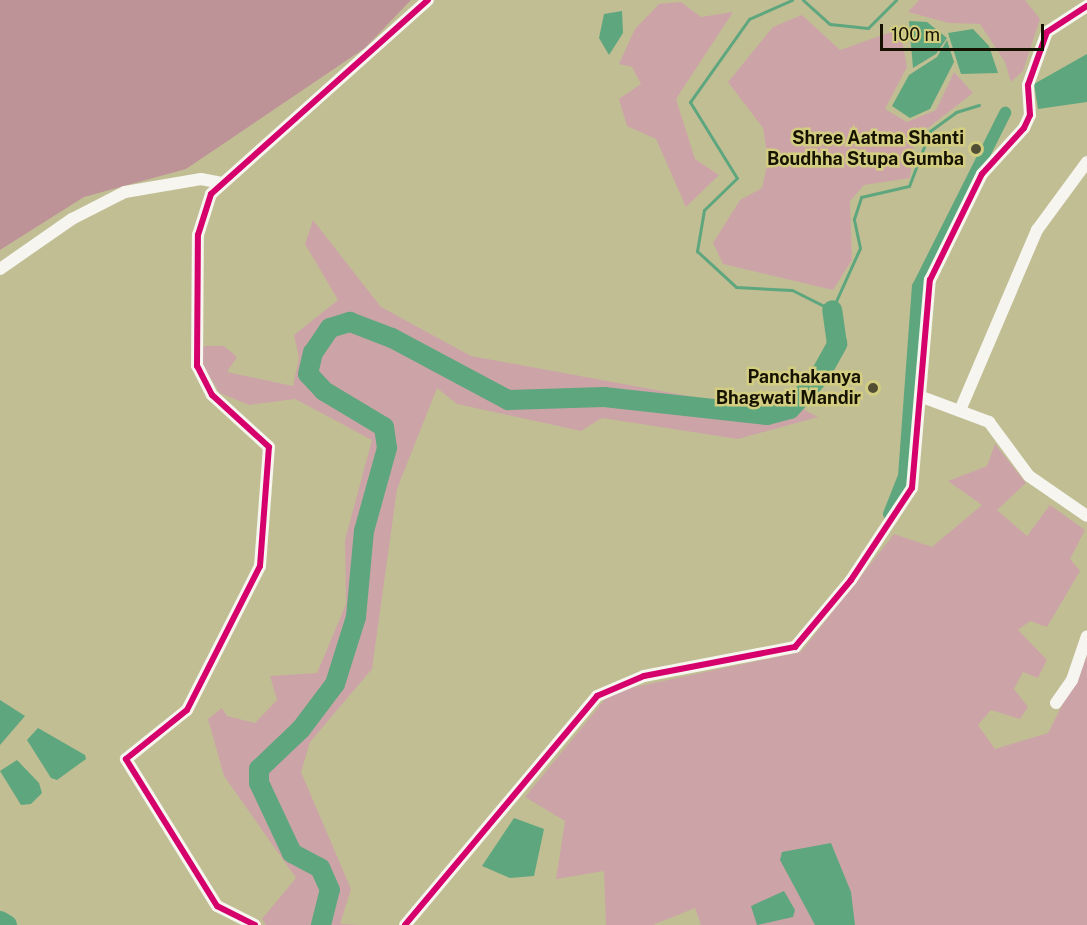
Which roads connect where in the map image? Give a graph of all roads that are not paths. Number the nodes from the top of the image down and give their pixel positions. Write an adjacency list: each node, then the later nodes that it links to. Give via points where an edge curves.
1 (428, 0): 4 (street)
2 (1087, 6): 6 (street, via 1047,32 1028,86 1030,115 1024,128 982,174 930,280 919,364)
3 (1087, 162): 7 (street, via 1037,230)
4 (222, 183): 5 (street, via 201,179 125,192 72,219); 11 (street, via 211,194 198,235 196,366 212,395 269,447 260,566 187,710 126,759 208,895 217,906)
5 (0, 268)
6 (922, 397): 7 (street); 12 (street, via 912,488 808,636 779,653 644,676 597,696)
7 (961, 408): 8 (street, via 989,422 1029,476)
8 (1087, 516)
9 (1087, 636): 10 (street, via 1072,680)
10 (1056, 703)
11 (255, 925)
12 (405, 925)

